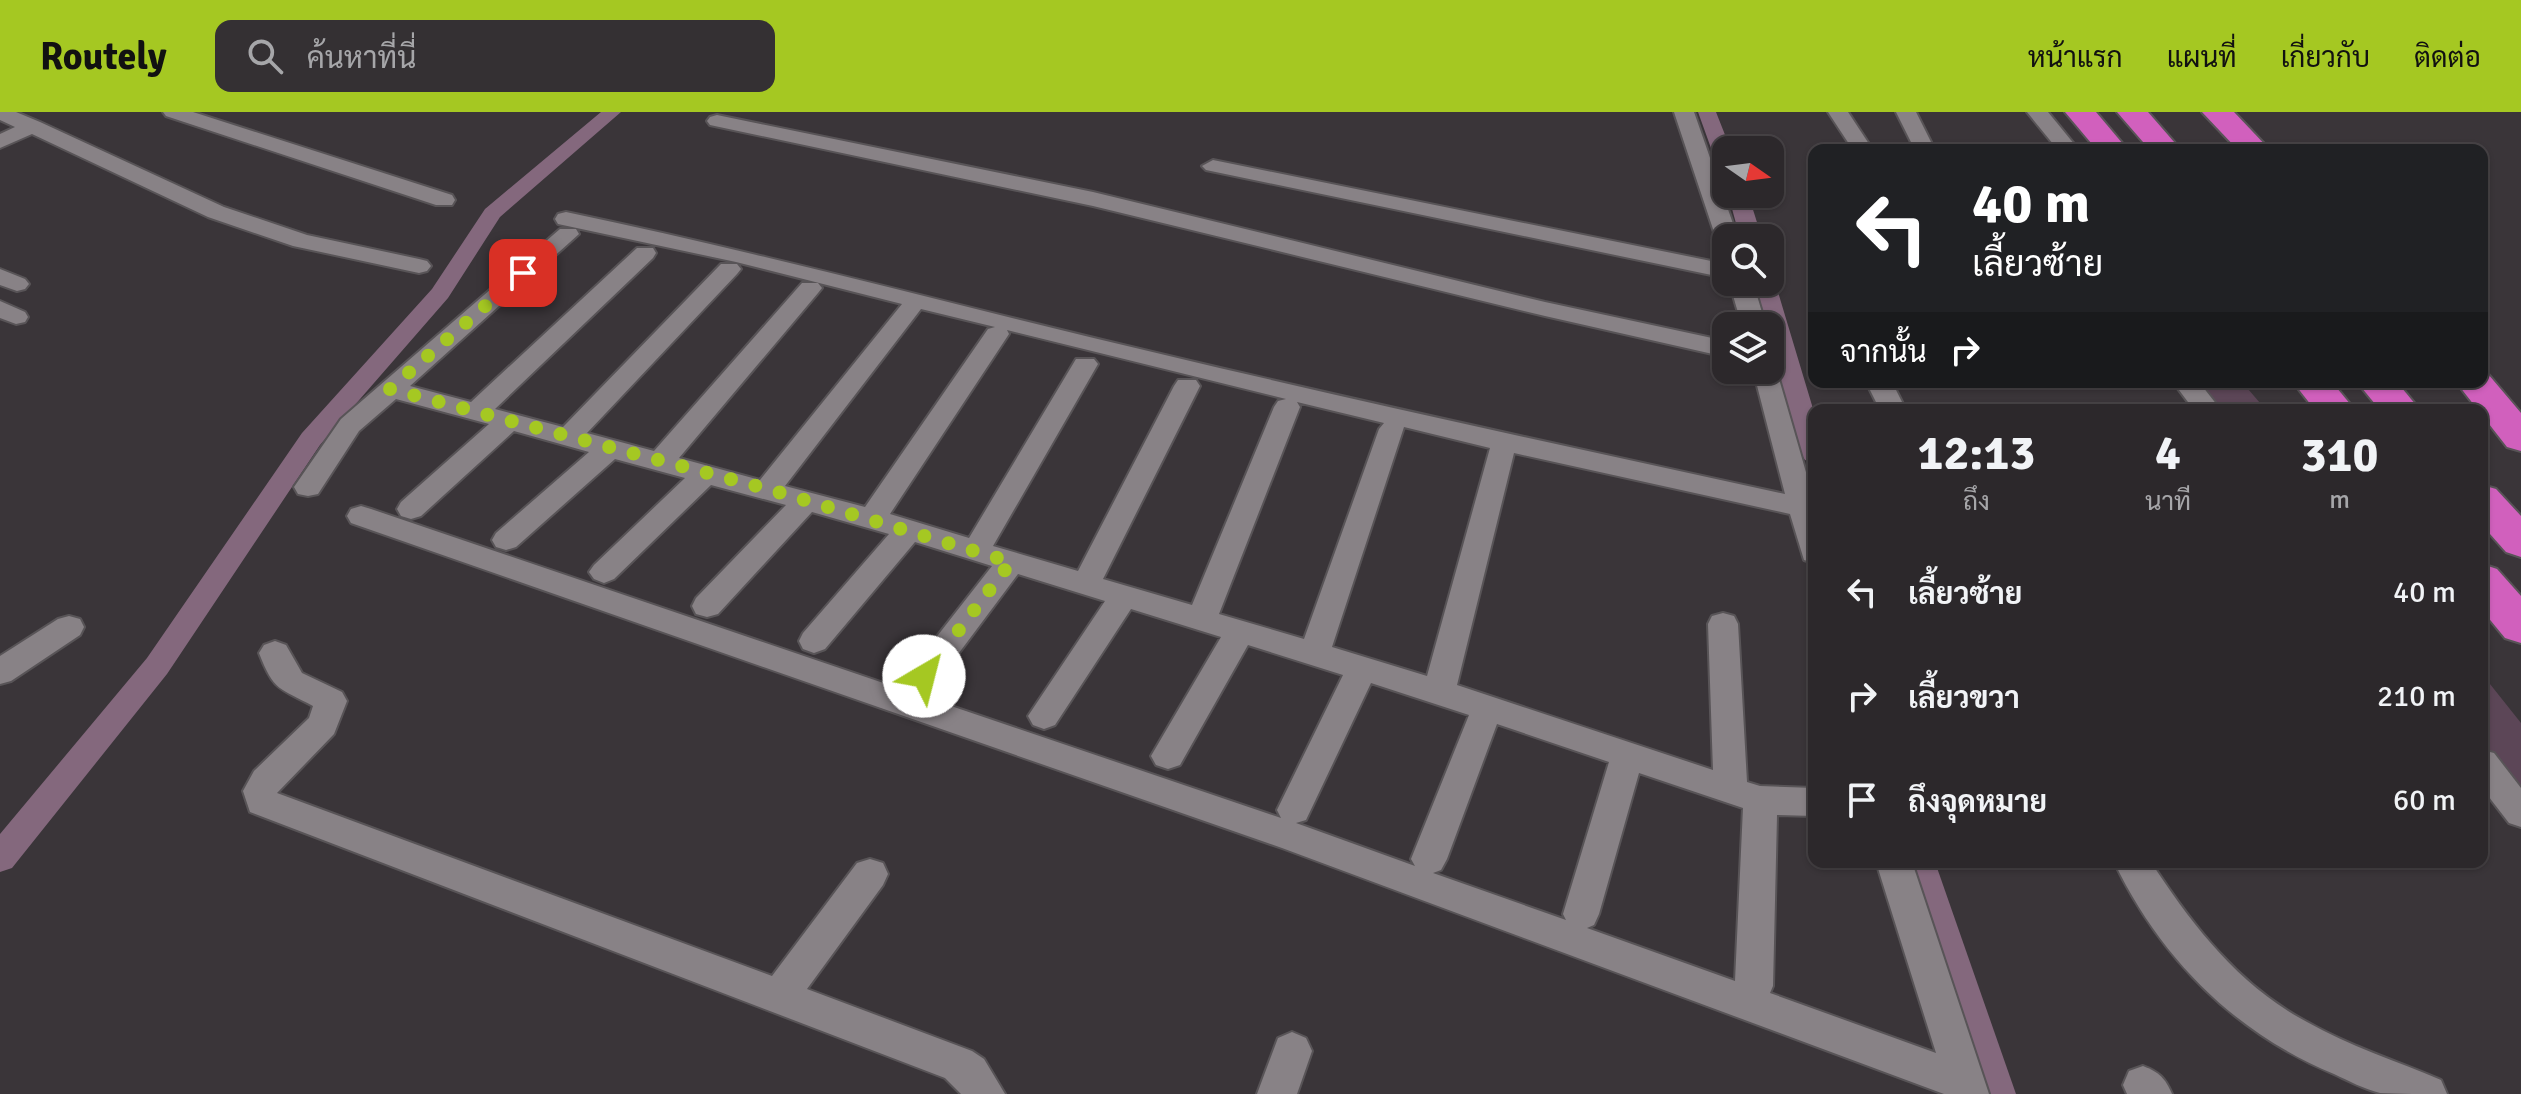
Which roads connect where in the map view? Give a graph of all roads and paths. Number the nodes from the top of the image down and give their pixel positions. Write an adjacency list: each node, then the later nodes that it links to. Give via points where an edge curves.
1 (0, 112): 11 (street)
2 (173, 112): 20 (street)
3 (1684, 112): 21 (street)
4 (1838, 112): 13 (street)
5 (1906, 112): 14 (street)
6 (2037, 112): 15 (street)
7 (2080, 112): 16 (highway)
8 (2132, 112): 17 (highway)
9 (2217, 112): 18 (highway)
10 (717, 121): 29 (street, via 1093,199)
11 (33, 126): 12 (street); 23 (street, via 216,212 301,241)
12 (0, 142)
13 (1859, 144)
14 (1922, 144)
15 (2064, 144)
16 (2108, 144)
17 (2161, 144)
18 (2249, 144)
19 (1213, 166): 24 (street)
20 (444, 200)
21 (1722, 224)
22 (645, 253): 42 (street)
23 (419, 266)
24 (1712, 268)
25 (729, 269): 45 (street)
26 (810, 288): 49 (street)
27 (909, 309): 52 (street)
28 (997, 334): 58 (street)
29 (1712, 346)
30 (1085, 364): 63 (street)
31 (1770, 384): 55 (street)
32 (1187, 386): 66 (street)
33 (2191, 388): 38 (street)
34 (2317, 388): 39 (highway)
35 (2381, 388): 40 (highway)
36 (2480, 388): 46 (highway)
37 (390, 389): 42 (street); 51 (street, via 336,442); 55 (street, via 567,227 737,255 1162,362)
38 (2203, 404)
39 (2331, 404)
40 (2396, 404)
41 (1287, 407): 70 (street)
42 (476, 412): 43 (street)
43 (509, 421): 45 (street); 56 (street)
44 (1392, 429): 77 (street)
45 (568, 437): 47 (street)
46 (2521, 438)
47 (610, 448): 49 (street); 61 (street)
48 (1501, 452): 81 (street)
49 (660, 462): 50 (street)
50 (706, 474): 52 (street); 65 (street)
51 (308, 487)
52 (768, 489): 53 (street)
53 (805, 502): 58 (street); 69 (street)
54 (2488, 506): 62 (highway)
55 (1802, 507): 59 (street)
56 (411, 509)
57 (361, 516): 99 (street, via 1293,837)
58 (872, 519): 60 (street)
59 (1808, 530)
60 (908, 531): 63 (street); 75 (street)
61 (506, 540)
62 (2521, 542)
63 (975, 552): 64 (street)
64 (1011, 562): 66 (street); 80 (street)
65 (604, 572)
66 (1086, 584): 68 (street)
67 (2488, 587): 72 (highway)
68 (1124, 596): 70 (street); 83 (street)
69 (707, 606)
70 (1202, 619): 74 (street)
71 (1723, 624): 87 (street)
72 (2521, 626)
73 (69, 627): 79 (street)
74 (1240, 632): 77 (street); 84 (street)
75 (814, 641)
76 (275, 653): 97 (street, via 294,686 331,701 323,725 266,781 260,791 262,802)
77 (1314, 655): 78 (street)
78 (1362, 669): 81 (street); 89 (street)
79 (0, 672)
80 (924, 676)
81 (1439, 692): 82 (street)
82 (1487, 709): 85 (street); 91 (street)
83 (1044, 716)
84 (1168, 756)
85 (1627, 756): 87 (street); 95 (street)
86 (2488, 771): 90 (street)
87 (1746, 795): 88 (street); 96 (street)
88 (1808, 801)
89 (1294, 810)
90 (2521, 813)
91 (1429, 859)
92 (1896, 868): 99 (street)
93 (2136, 868): 102 (street, via 2185,941 2255,1011 2293,1036)
94 (870, 874): 97 (street)
95 (1581, 914)
96 (1754, 986)
97 (779, 997): 100 (street, via 958,1064)
98 (1292, 1051): 101 (street)
99 (1967, 1088)
100 (985, 1094)
101 (1277, 1094)
102 (2426, 1094)

